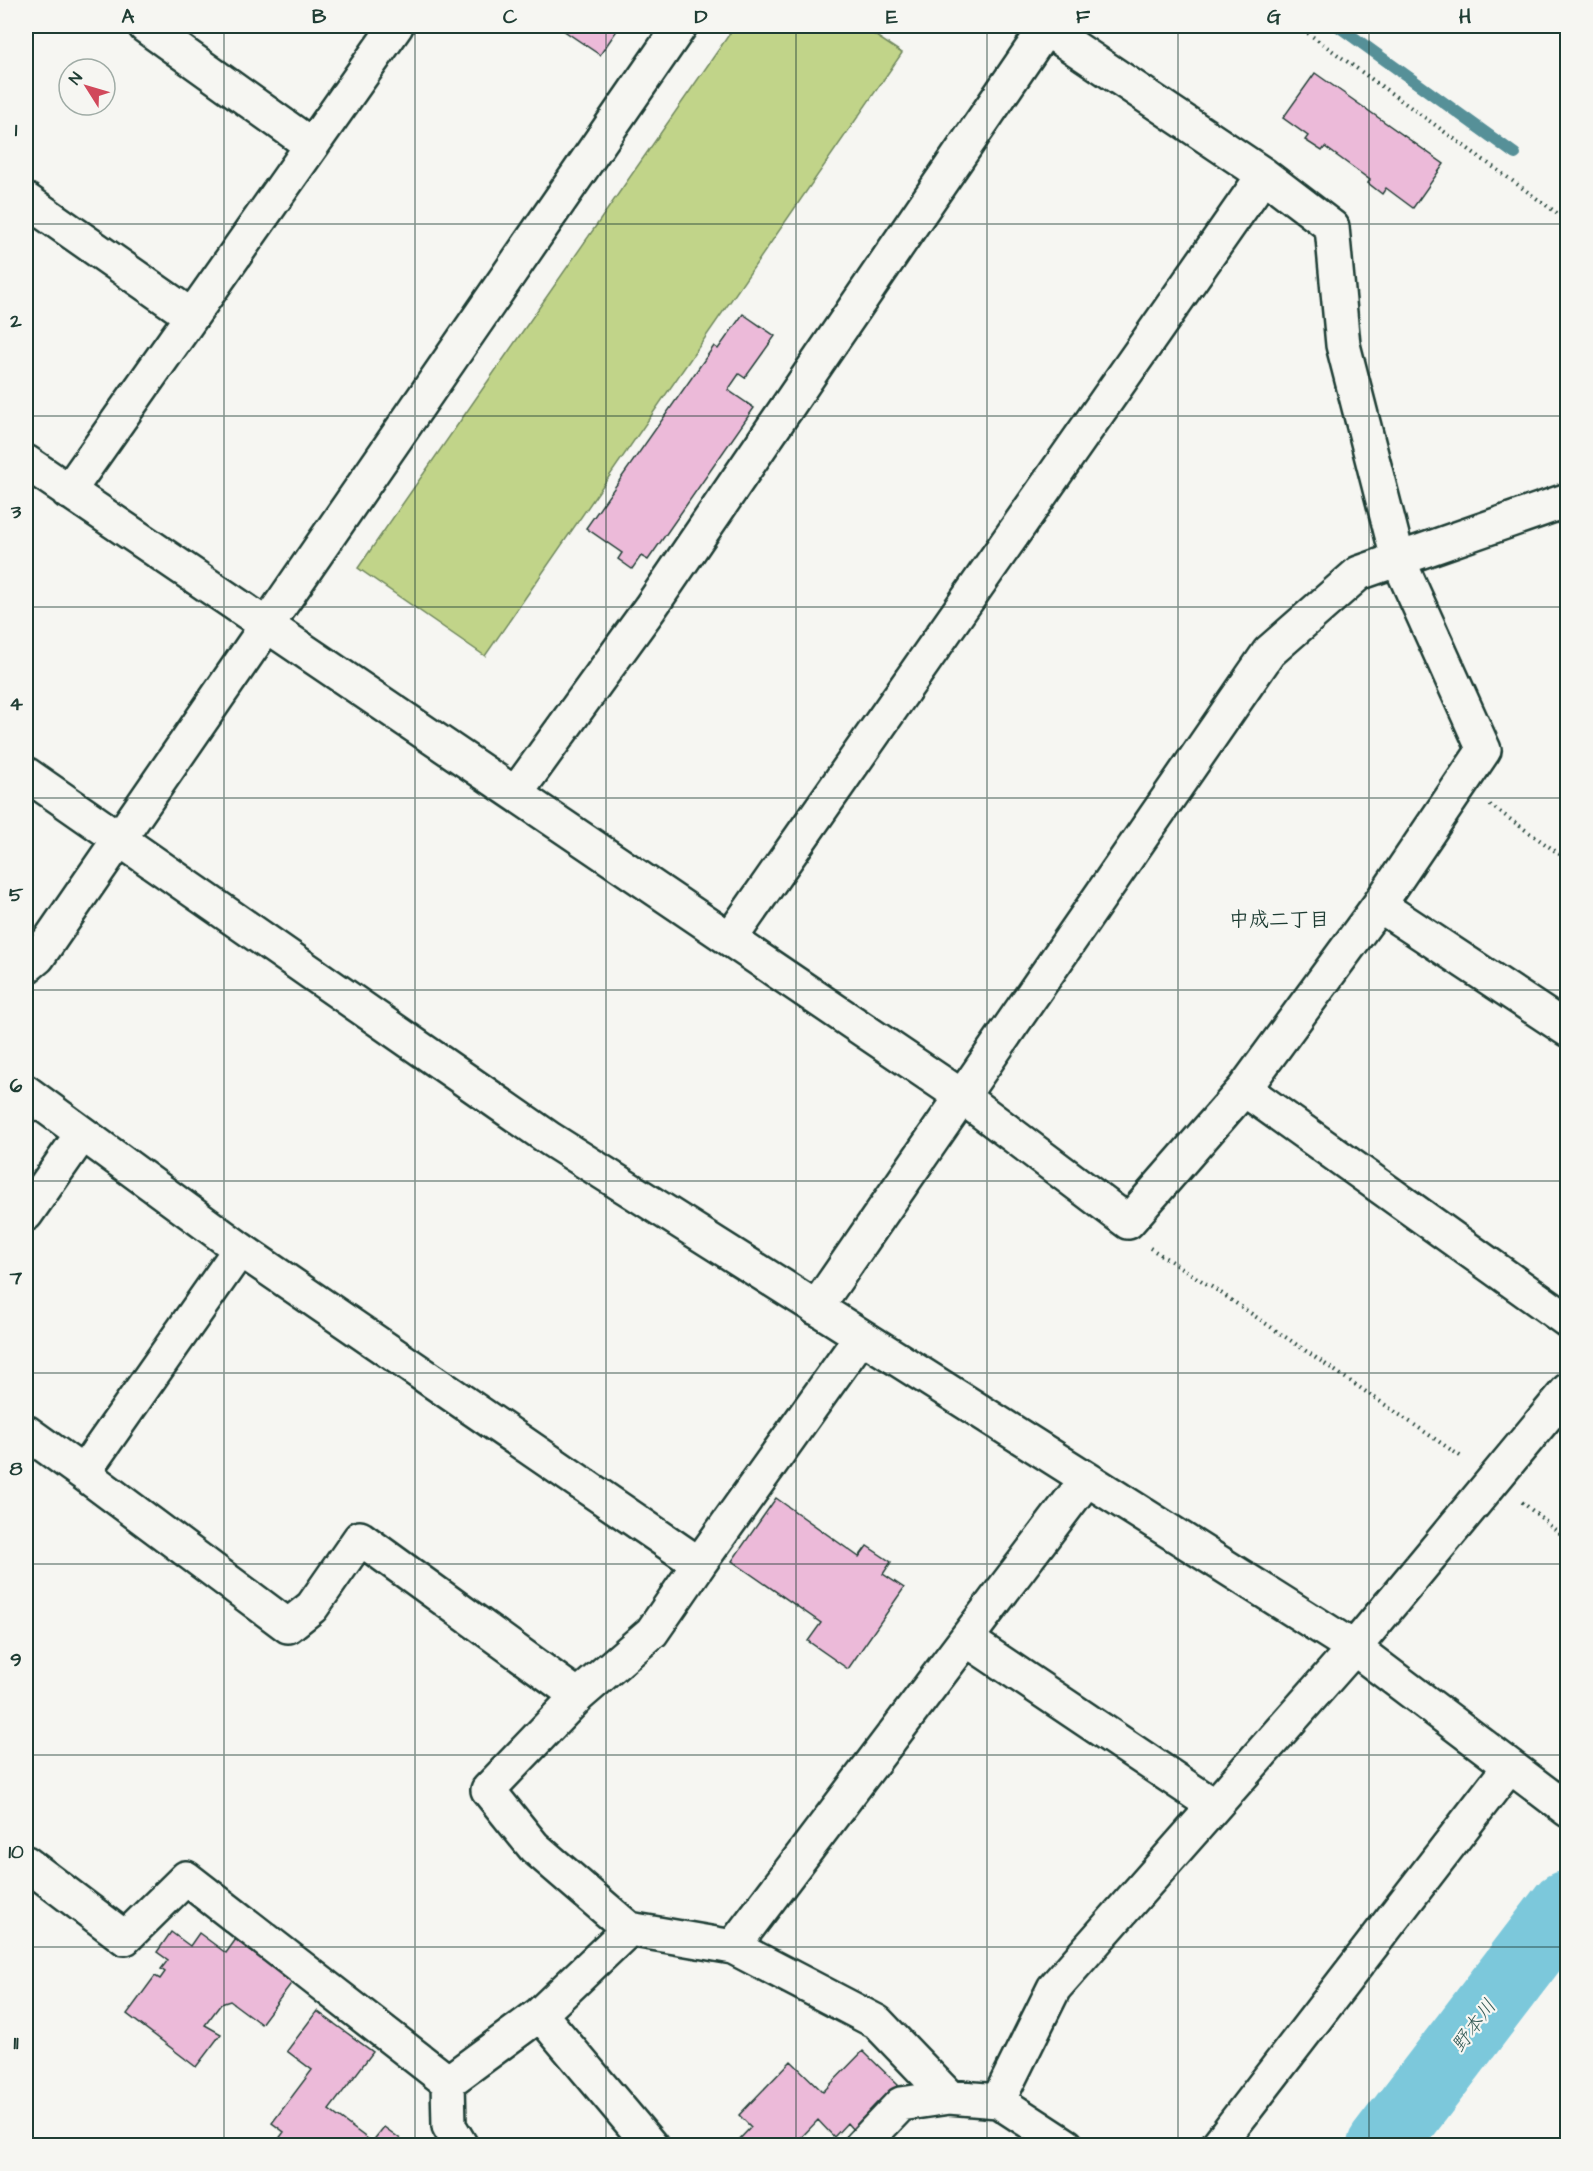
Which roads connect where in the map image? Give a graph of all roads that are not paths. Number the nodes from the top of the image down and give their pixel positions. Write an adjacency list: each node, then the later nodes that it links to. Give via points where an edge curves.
1 (145, 26): 5 (street)
2 (396, 26): 5 (street)
3 (680, 26): 13 (street)
4 (1044, 27): 6 (street); 15 (street, via 650,609)
5 (311, 145): 8 (street)
6 (1264, 175): 12 (street, via 1332,227 1343,345); 18 (street)
7 (26, 200): 8 (street)
8 (190, 315): 10 (street)
9 (26, 462): 10 (street)
10 (68, 492): 13 (street)
11 (1568, 500): 12 (street)
12 (1398, 559): 17 (street, via 1484,750); 23 (street, via 1359,573 1269,652)
13 (267, 624): 15 (street); 16 (street)
14 (26, 774): 16 (street)
15 (516, 793): 18 (street)
16 (117, 839): 19 (street, via 38,957); 27 (street, via 550,1139)
17 (1379, 905): 20 (street); 21 (street)
18 (730, 939): 23 (street)
19 (26, 967)
20 (1568, 1030)
21 (1244, 1089): 23 (street, via 1128,1222); 28 (street)
22 (26, 1092): 24 (street)
23 (961, 1096): 27 (street)
24 (82, 1134): 25 (street); 26 (street)
25 (26, 1214)
26 (240, 1249): 32 (street); 34 (street)
27 (816, 1308): 29 (street)
28 (1568, 1321)
29 (861, 1337): 33 (street); 34 (street)
30 (1568, 1390): 36 (street)
31 (26, 1432): 32 (street)
32 (83, 1473): 37 (street, via 288,1626 312,1607 360,1538)
33 (1087, 1479): 35 (street); 36 (street)
34 (699, 1564): 37 (street, via 652,1632)
35 (966, 1639): 39 (street); 43 (street)
36 (1354, 1648): 38 (street); 39 (street)
37 (578, 1696): 42 (street, via 488,1790 534,1847)
38 (1510, 1766): 40 (street); 52 (street)
39 (1213, 1805): 47 (street, via 1054,1988)
40 (1568, 1810)
41 (26, 1863): 45 (street, via 125,1938 186,1878)
42 (629, 1929): 43 (street); 44 (street)
43 (733, 1947): 46 (street, via 877,2022)
44 (540, 2014): 45 (street); 49 (street)
45 (448, 2082): 48 (street, via 449,2126)
46 (949, 2097): 47 (street); 50 (street, via 902,2104)
47 (998, 2101): 51 (street)
48 (460, 2145)
49 (651, 2145)
50 (861, 2145)
51 (1067, 2145)
52 (1217, 2145)

